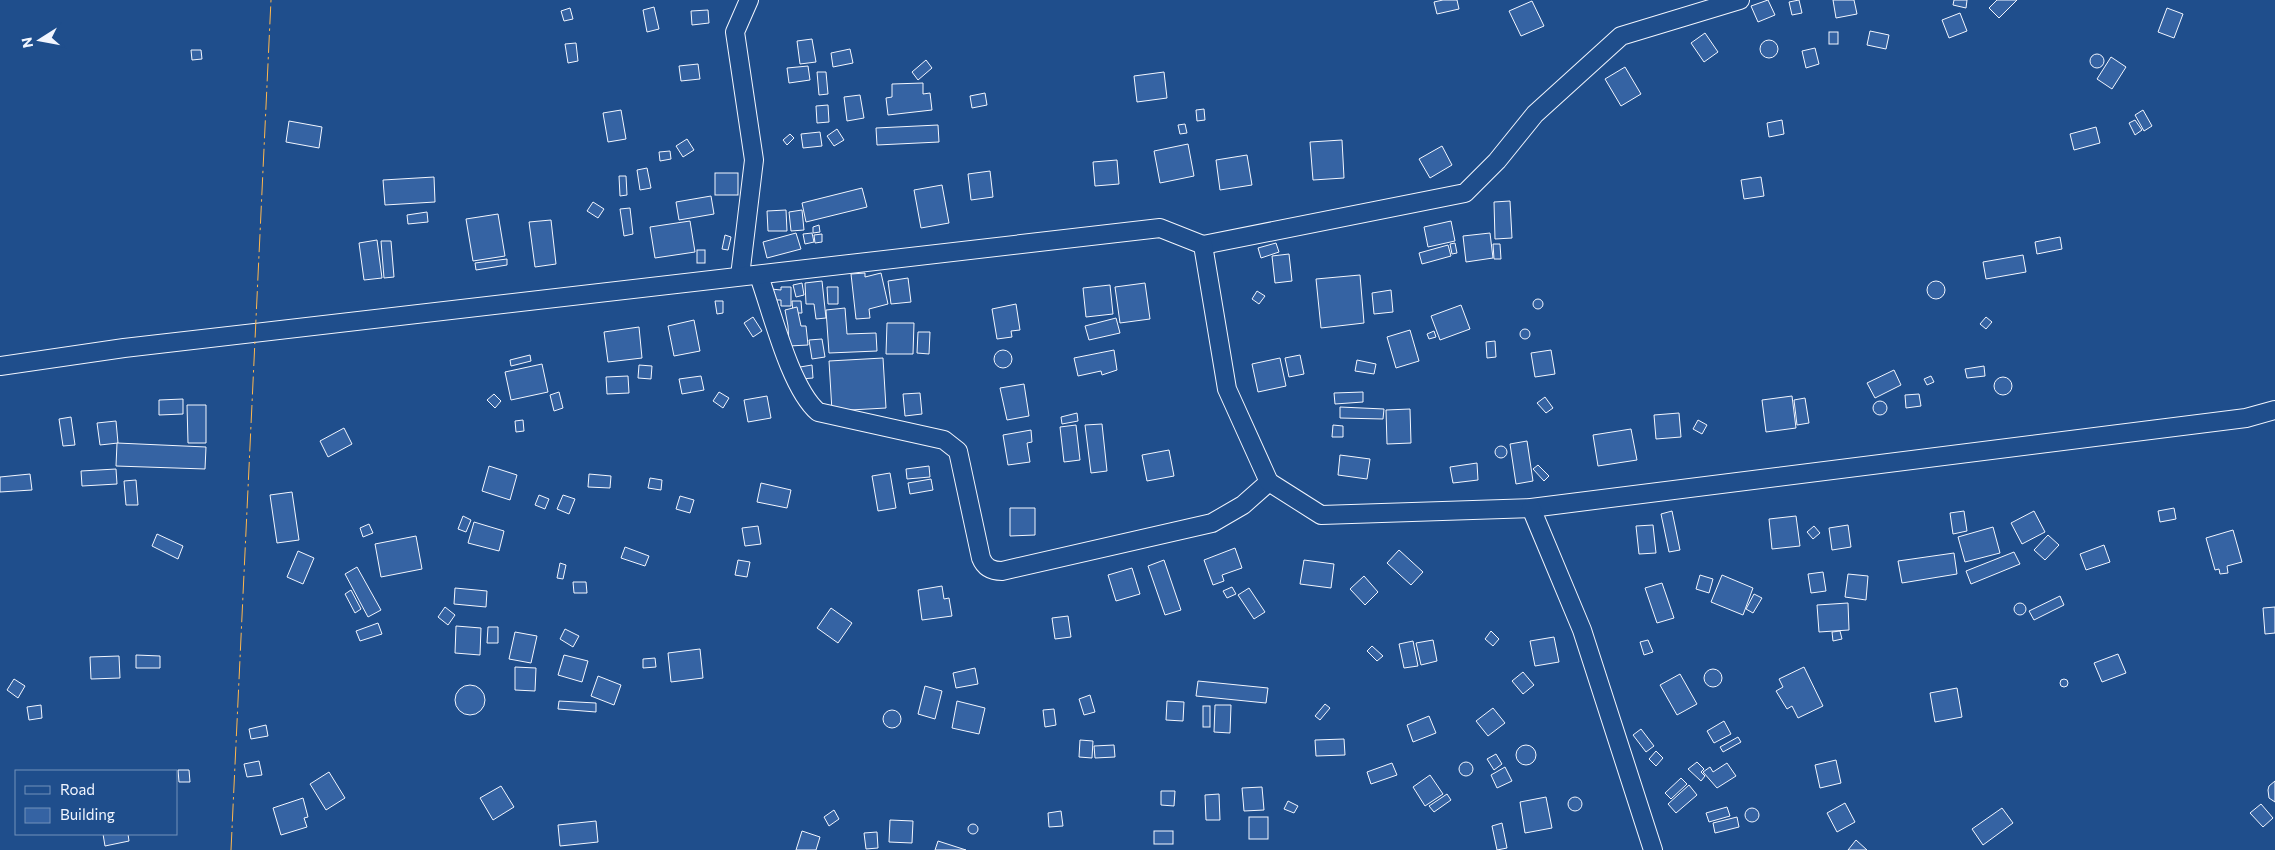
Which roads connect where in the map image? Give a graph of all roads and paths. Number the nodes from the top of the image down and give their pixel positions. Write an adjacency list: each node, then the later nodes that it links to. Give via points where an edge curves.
1 (748, 0): 4 (street, via 735,32 754,160)
2 (1740, 0): 3 (street, via 1621,36 1535,114 1497,161 1465,193)
3 (1204, 245): 5 (street, via 1160,228); 8 (street, via 1227,389)
4 (740, 276): 5 (street); 6 (street, via 143,346)
5 (759, 276): 8 (street, via 794,379 809,404 818,412 944,440 958,450 981,558 994,571 1212,523)
6 (0, 366)
7 (2275, 410): 9 (street, via 2246,418)
8 (1270, 482): 9 (street, via 1321,515)
9 (1531, 508): 10 (street, via 1582,630)
10 (1653, 850)

